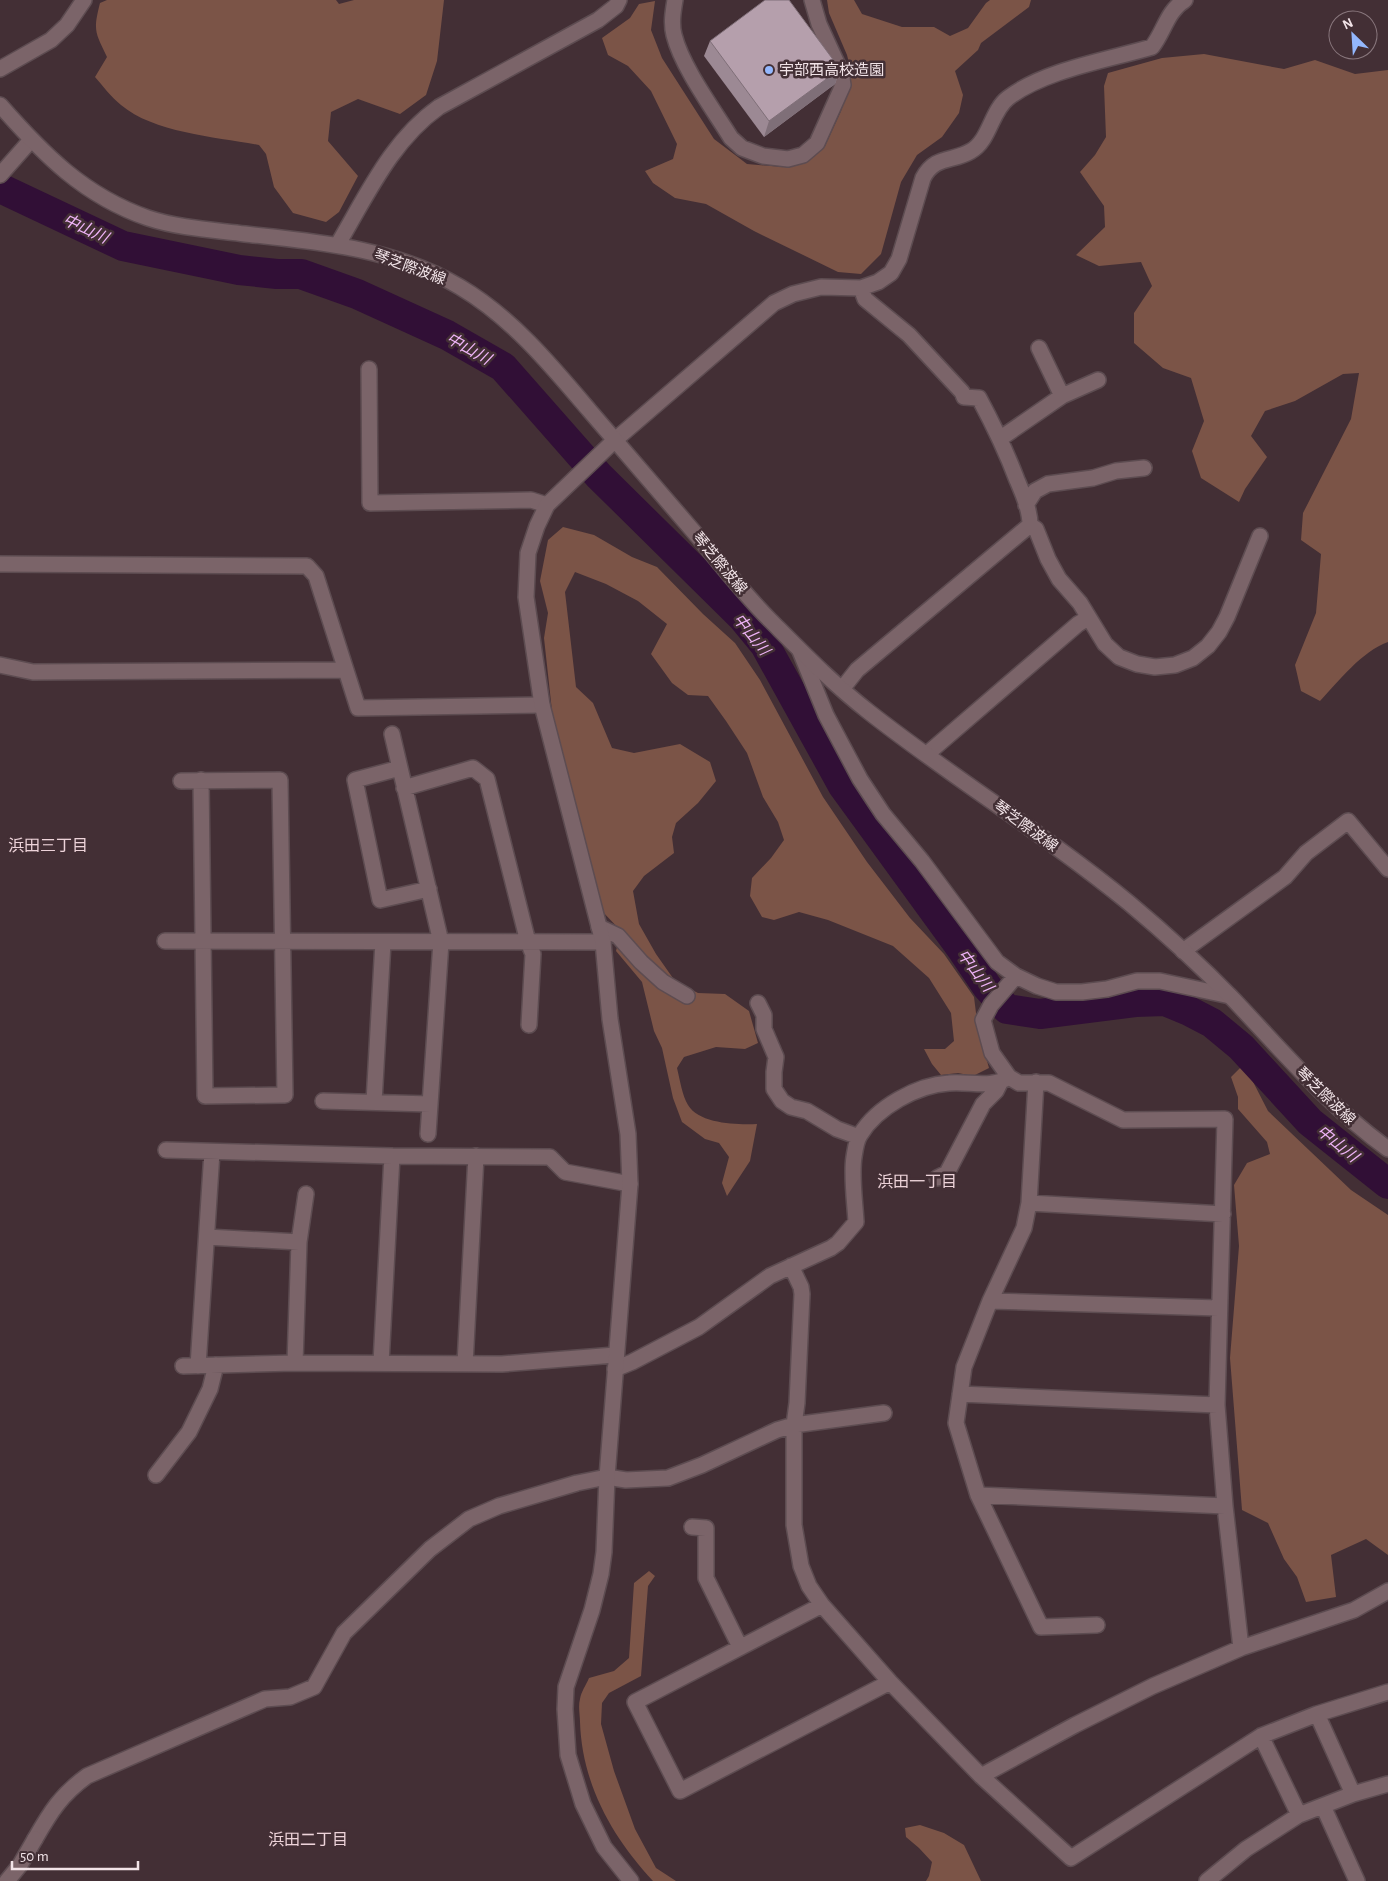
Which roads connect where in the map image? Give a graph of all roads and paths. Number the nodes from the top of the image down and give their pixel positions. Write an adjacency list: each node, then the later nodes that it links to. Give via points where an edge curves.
1 (84, 0): 6 (street, via 67,25 50,40)
2 (619, 0): 10 (street, via 598,20 421,119 387,161)
3 (675, 0): 4 (street, via 672,16 681,55 731,138 742,148 764,156 788,159 804,155 817,144 843,84)
4 (812, 0)
5 (1185, 0): 11 (street, via 1169,15 1152,47 1073,68 1026,86 1006,99 981,142 971,151 940,161 928,169 899,259 891,273)
6 (0, 69)
7 (0, 105): 8 (street, 琴芝際波線)
8 (31, 140): 9 (street); 10 (street, 琴芝際波線, via 56,164 97,194 151,219 212,230)
9 (3, 167)
10 (338, 244): 17 (street, 琴芝際波線, via 392,257 432,272 464,289 543,356)
11 (860, 288): 16 (street, via 866,299 909,335 964,397 979,398); 17 (street, via 821,287 774,303)
12 (1039, 348): 15 (street)
13 (369, 369): 19 (street, via 370,503 531,500)
14 (1098, 380): 15 (street)
15 (1062, 396): 16 (street)
16 (1001, 438): 20 (street)
17 (615, 440): 19 (street); 25 (street, 琴芝際波線, via 756,606)
18 (1144, 468): 20 (street, via 1048,484 1035,491)
19 (547, 505): 29 (street, via 528,553 526,571 526,597)
20 (1026, 505): 21 (street)
21 (1030, 525): 24 (street, via 1036,529 1058,578 1080,603); 28 (street, via 856,670)
22 (1260, 536): 24 (street, via 1219,632 1193,658 1175,665 1155,667 1119,657 1105,644)
23 (0, 564): 27 (street, via 307,566 316,576)
24 (1088, 618): 31 (street)
25 (800, 651): 28 (street, 琴芝際波線); 46 (street, via 842,747 883,814 997,962)
26 (0, 665): 27 (street, via 33,672)
27 (346, 670): 29 (street, via 358,708)
28 (842, 689): 31 (street, 琴芝際波線)
29 (542, 705): 38 (street)
30 (392, 734): 32 (street)
31 (928, 754): 45 (street, 琴芝際波線, via 1127,901)
32 (400, 768): 35 (street); 37 (street, via 354,780 380,900)
33 (201, 780): 34 (street); 40 (street); 41 (street, via 280,780)
34 (181, 781)
35 (404, 788): 37 (street); 44 (street, via 473,768 487,779)
36 (1388, 869): 45 (street, via 1348,821 1306,853 1285,877)
37 (429, 889): 43 (street)
38 (601, 935): 44 (street); 47 (street, via 618,936 663,982); 64 (street, via 628,1134)
39 (165, 941): 40 (street)
40 (204, 941): 41 (street); 41 (street, via 205,1096 285,1095)
41 (284, 942): 42 (street)
42 (383, 942): 43 (street); 54 (street)
43 (441, 942): 44 (street); 55 (street)
44 (528, 942): 50 (street, via 533,954)
45 (1183, 951): 48 (street, 琴芝際波線)
46 (1016, 976): 48 (street, via 1056,992 1082,992 1137,981 1160,981); 51 (street, via 991,1005 983,1020)
47 (687, 996)
48 (1230, 996): 58 (street, 琴芝際波線, via 1313,1085)
49 (758, 1003): 57 (street, via 764,1015 764,1029 776,1057 774,1089 782,1101)
50 (529, 1025)
51 (1004, 1080): 52 (street); 57 (street, via 977,1084 951,1082 920,1089 890,1106); 63 (street, via 983,1104 946,1172)
52 (1036, 1082): 66 (street); 67 (street, via 1049,1083 1123,1120 1225,1119)
53 (324, 1101): 54 (street)
54 (374, 1102): 55 (street)
55 (430, 1104): 56 (street)
56 (428, 1134)
57 (859, 1137): 70 (street, via 854,1159 856,1222 838,1243)
58 (1388, 1149)
59 (166, 1150): 60 (street)
60 (212, 1152): 61 (street); 68 (street)
61 (392, 1156): 62 (street); 75 (street)
62 (476, 1156): 64 (street, via 550,1157 566,1172); 76 (street)
63 (937, 1178)
64 (630, 1184): 73 (street)
65 (306, 1194): 69 (street)
66 (1029, 1202): 67 (street); 71 (street, via 1024,1228)
67 (1223, 1214): 72 (street)
68 (207, 1237): 69 (street); 77 (street, via 190,1366)
69 (299, 1242): 74 (street)
70 (791, 1266): 73 (street, via 754,1286 699,1327 632,1362); 81 (street, via 802,1294)
71 (990, 1300): 72 (street); 78 (street, via 964,1367)
72 (1218, 1308): 79 (street)
73 (615, 1362): 76 (street); 83 (street)
74 (295, 1363): 75 (street); 77 (street)
75 (381, 1363): 76 (street)
76 (465, 1364)
77 (216, 1365): 82 (street, via 210,1389 189,1432)
78 (960, 1394): 79 (street); 84 (street, via 956,1423)
79 (1217, 1405): 85 (street)
80 (884, 1413): 81 (street)
81 (794, 1425): 83 (street, via 668,1478 626,1480); 88 (street, via 796,1546 809,1586)
82 (156, 1475)
83 (606, 1477): 101 (street, via 499,1506 469,1519 430,1549 344,1633 314,1687 290,1697 265,1699 87,1776 72,1786 52,1808 20,1865); 102 (street, via 601,1574 566,1687 566,1729 568,1755 583,1804 604,1847)
84 (978, 1495): 85 (street); 89 (street, via 1041,1627)
85 (1225, 1506): 91 (street)
86 (692, 1527): 90 (street, via 706,1528 706,1578)
87 (1388, 1592): 91 (street, via 1354,1610)
88 (822, 1604): 90 (street); 92 (street)
89 (1097, 1625)
90 (740, 1647): 92 (street, via 635,1702 680,1791)
91 (1241, 1648): 96 (street, via 1075,1725)
92 (890, 1682): 96 (street)
93 (1388, 1692): 94 (street)
94 (1317, 1714): 95 (street); 98 (street)
95 (1261, 1736): 96 (street, via 1071,1858); 100 (street)
96 (981, 1776)
97 (1388, 1784): 98 (street)
98 (1353, 1794): 99 (street)
99 (1323, 1806): 100 (street); 104 (street)
100 (1299, 1815): 103 (street, via 1246,1849)
101 (7, 1881)
102 (631, 1881)
103 (1207, 1881)
104 (1357, 1881)

